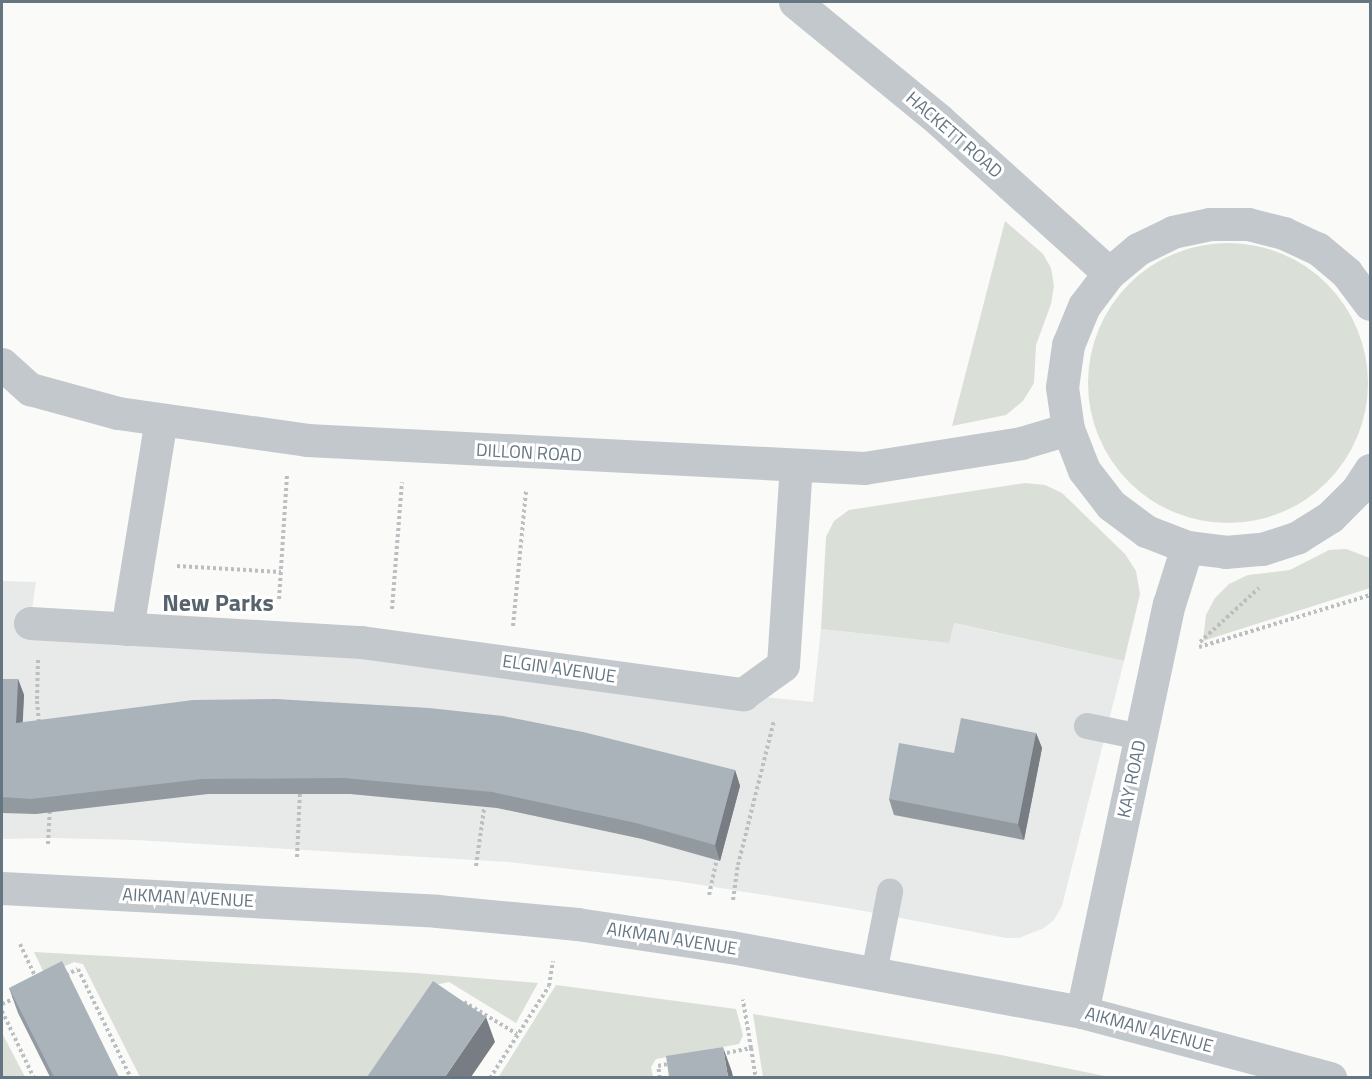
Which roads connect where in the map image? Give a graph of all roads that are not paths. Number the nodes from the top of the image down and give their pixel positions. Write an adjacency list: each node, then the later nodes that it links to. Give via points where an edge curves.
1 (795, 2): 2 (street, HACKETT ROAD, via 939,120)
2 (1109, 273): 3 (street, via 1138,249 1173,232 1210,224 1248,224 1284,233 1318,249 1347,273); 6 (street, via 1084,306 1068,345 1062,387)
3 (1371, 304)
4 (2, 364): 5 (street, DILLON ROAD, via 30,388 118,413)
5 (161, 420): 7 (street, DILLON ROAD, via 290,438); 11 (street)
6 (1068, 429): 7 (street, DILLON ROAD, via 1021,443 864,468); 9 (street, via 1084,470 1111,505 1146,531)
7 (796, 465): 11 (street, ELGIN AVENUE, via 783,665 743,694 389,646)
8 (1366, 489): 9 (street, via 1298,537 1262,549 1225,552)
9 (1187, 547): 13 (street, KAY ROAD, via 1169,604)
10 (34, 623): 11 (street, ELGIN AVENUE)
11 (127, 628)
12 (1087, 726): 13 (lane)
13 (1141, 737): 17 (street, KAY ROAD)
14 (2, 888): 16 (street, AIKMAN AVENUE, via 437,911 731,947)
15 (890, 892): 16 (lane)
16 (874, 973): 17 (street, AIKMAN AVENUE)
17 (1082, 1012): 18 (street, AIKMAN AVENUE)
18 (1330, 1077)

